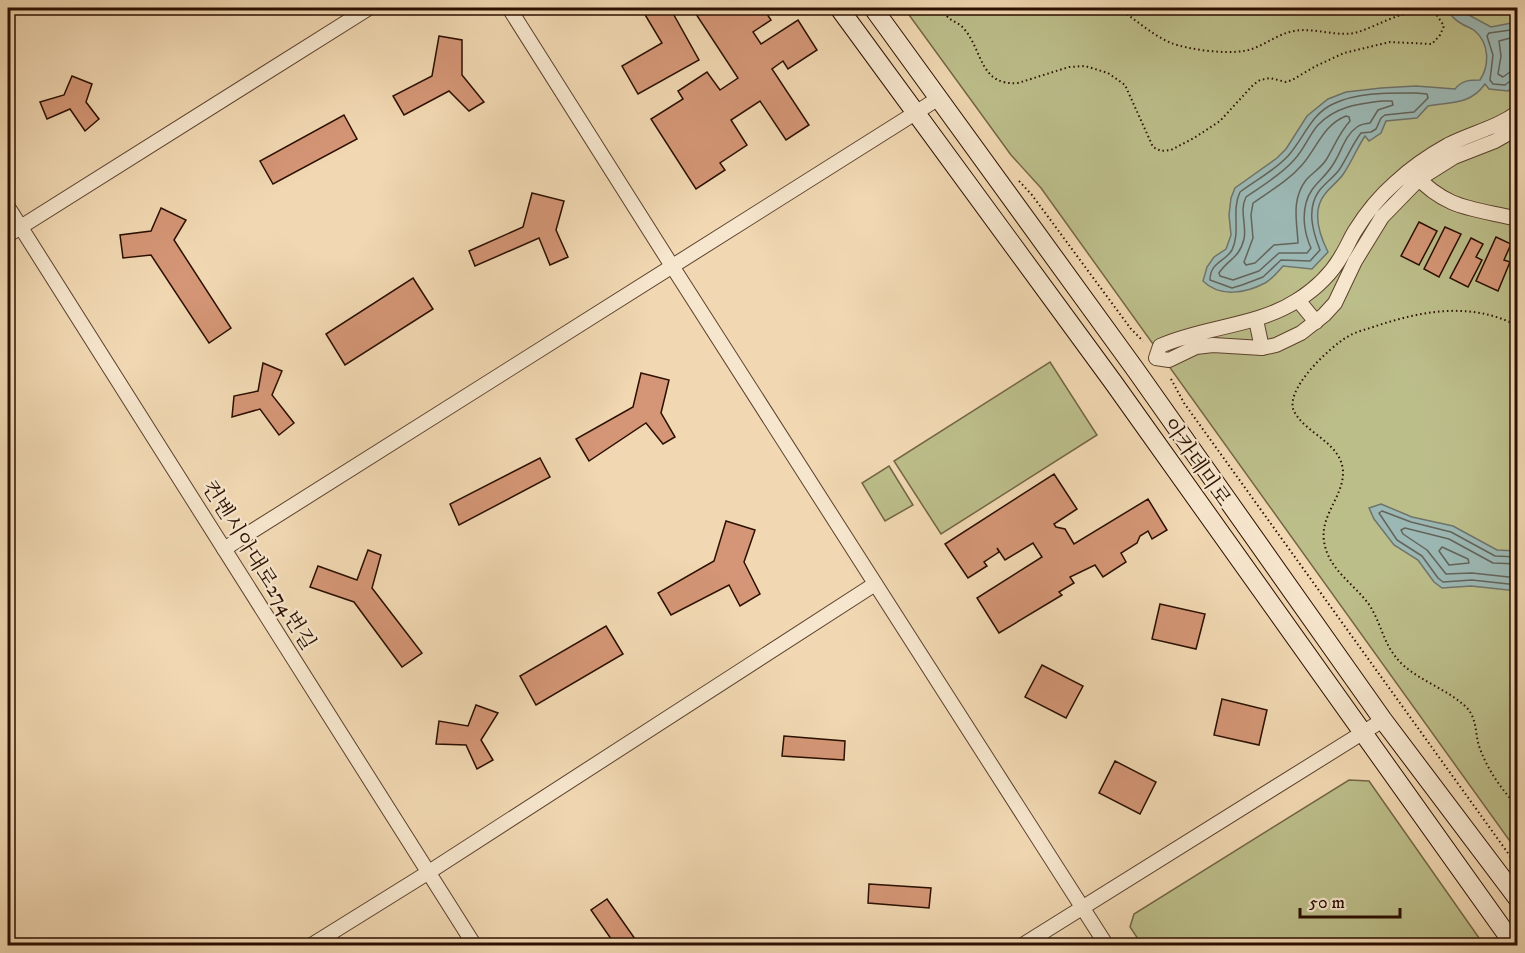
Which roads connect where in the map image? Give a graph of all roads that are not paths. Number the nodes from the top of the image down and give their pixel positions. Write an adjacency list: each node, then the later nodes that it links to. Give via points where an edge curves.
1 (369, 8): 12 (street)
2 (509, 8): 14 (street)
3 (839, 8): 7 (main road, 아카데미로)
4 (873, 8): 5 (main road, 아카데미로)
5 (939, 98): 7 (street); 21 (main road, 아카데미로)
6 (1518, 112): 9 (street, via 1502,123 1447,146)
7 (915, 113): 14 (street); 22 (main road, 아카데미로, via 1113,382)
8 (1518, 128): 9 (street)
9 (1415, 175): 11 (street, via 1445,201); 15 (street, via 1395,182 1371,207 1329,273); 17 (street, via 1382,217 1335,303)
10 (8, 207): 12 (street, 컨벤시아대로274번길)
11 (1518, 219)
12 (20, 227): 13 (street); 19 (street, 컨벤시아대로274번길)
13 (8, 235)
14 (672, 266): 19 (street); 20 (street)
15 (1299, 300): 16 (street); 17 (street)
16 (1256, 320): 18 (street); 18 (street, via 1182,336 1160,346 1156,358 1168,360 1213,345)
17 (1316, 322): 18 (street, via 1287,340)
18 (1262, 348)
19 (224, 549): 23 (street, 컨벤시아대로274번길)
20 (875, 584): 23 (street); 25 (street)
21 (1383, 720): 22 (street); 24 (main road, 아카데미로)
22 (1362, 733): 25 (street); 30 (main road, 아카데미로)
23 (429, 872): 26 (street); 27 (street, 컨벤시아대로274번길)
24 (1518, 899)
25 (1083, 906): 28 (street); 29 (street)
26 (310, 945)
27 (475, 945)
28 (1021, 945)
29 (1107, 945)
30 (1515, 945)

